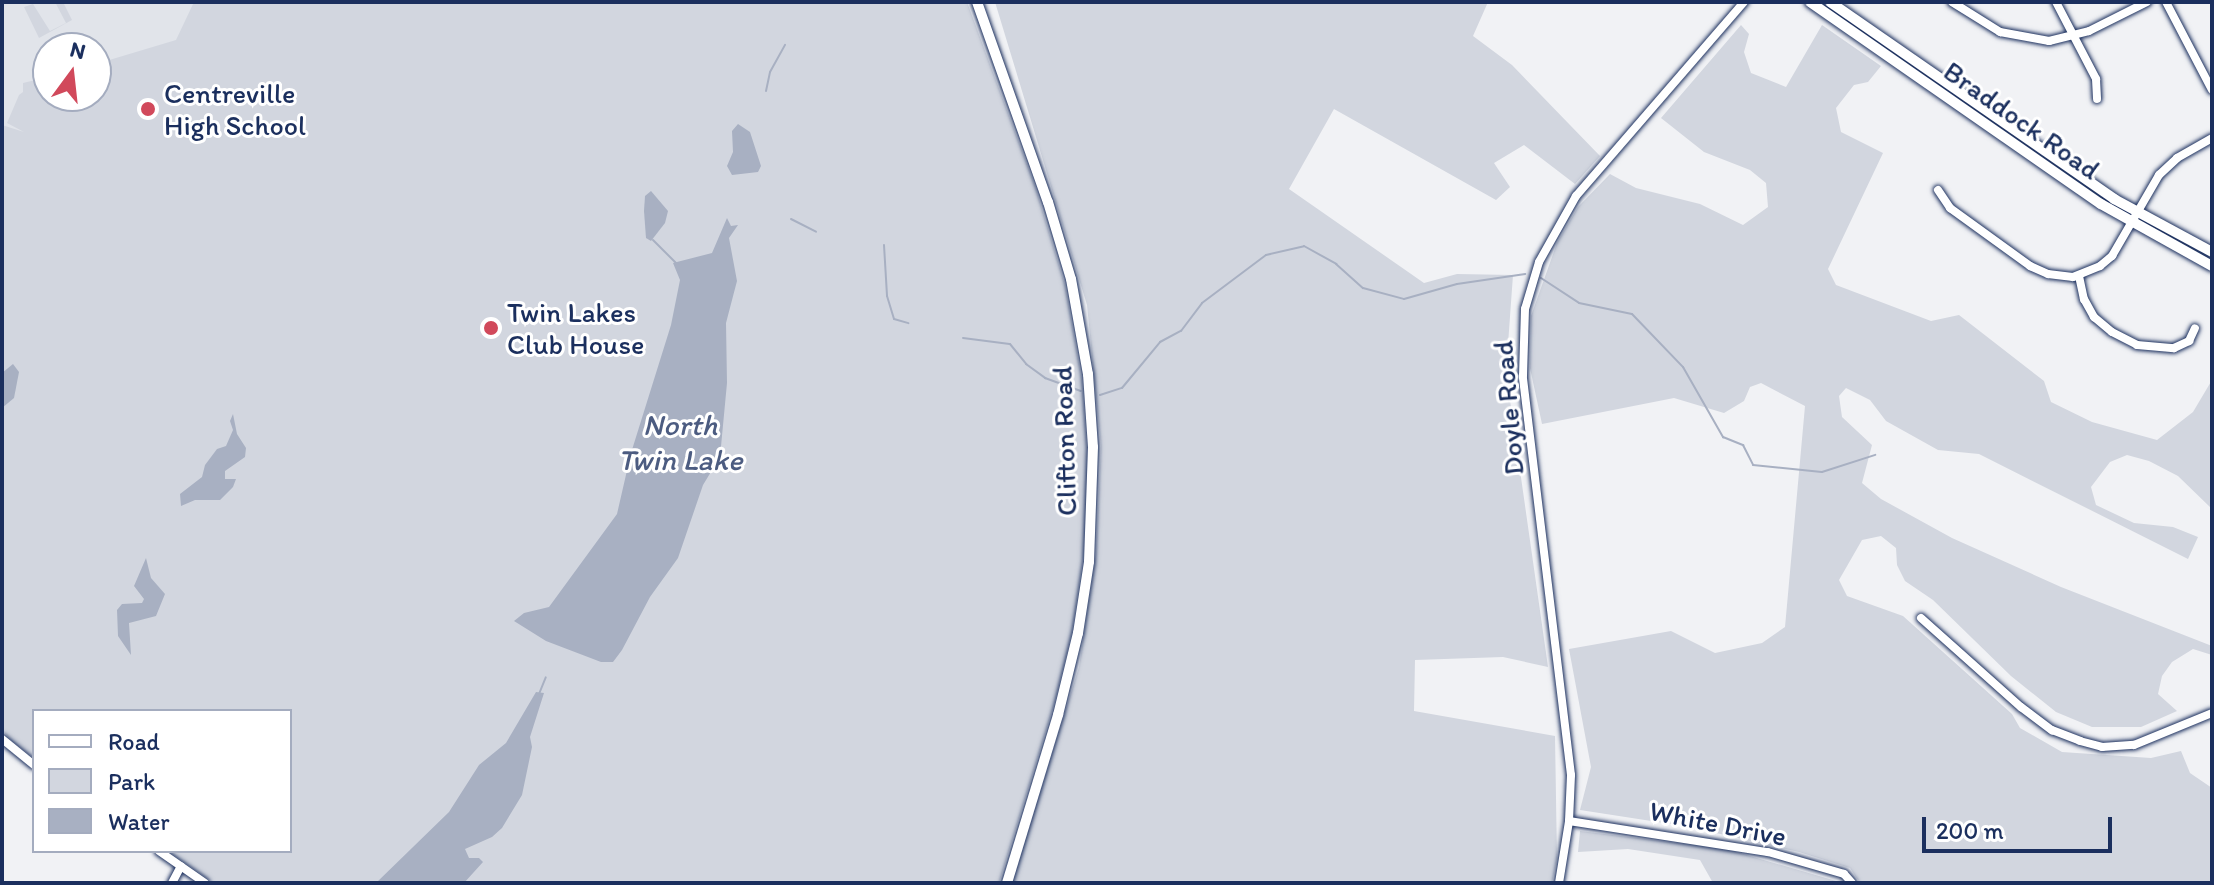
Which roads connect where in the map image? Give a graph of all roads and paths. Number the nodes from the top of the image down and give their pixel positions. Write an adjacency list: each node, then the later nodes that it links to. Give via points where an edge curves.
1 (977, 2): 28 (main road, Clifton Road, via 1071,279 1088,374 1093,447 1091,536 1078,633)
2 (1744, 2): 23 (street, Doyle Road, via 1577,194 1539,262 1525,309 1523,376 1571,775)
3 (1810, 2): 14 (main road, Braddock Road)
4 (1830, 2): 14 (main road, Braddock Road)
5 (1952, 2): 9 (street, via 2010,36 2049,41)
6 (2056, 2): 9 (street)
7 (2147, 2): 9 (street)
8 (2166, 2): 10 (street)
9 (2074, 37): 11 (street, via 2096,79)
10 (2212, 90)
11 (2097, 99)
12 (2212, 138): 14 (street, via 2168,165)
13 (1938, 190): 17 (street, via 1950,208 2030,266 2048,274)
14 (2134, 218): 15 (main road, Braddock Road); 16 (main road, Braddock Road); 17 (street, via 2112,256)
15 (2212, 252)
16 (2212, 266)
17 (2079, 276): 18 (street, via 2094,317 2137,345 2160,350 2181,346)
18 (2195, 328)
19 (1921, 618): 20 (street, via 2021,707 2052,730 2080,741 2102,747 2134,745)
20 (2212, 713)
21 (2, 739): 22 (street)
22 (32, 763)
23 (1569, 821): 29 (street, Doyle Road); 30 (street, White Drive, via 1768,852 1844,874)
24 (162, 853): 25 (street)
25 (181, 866): 26 (street); 27 (street)
26 (172, 883)
27 (205, 883)
28 (1007, 883)
29 (1559, 883)
30 (1852, 883)

